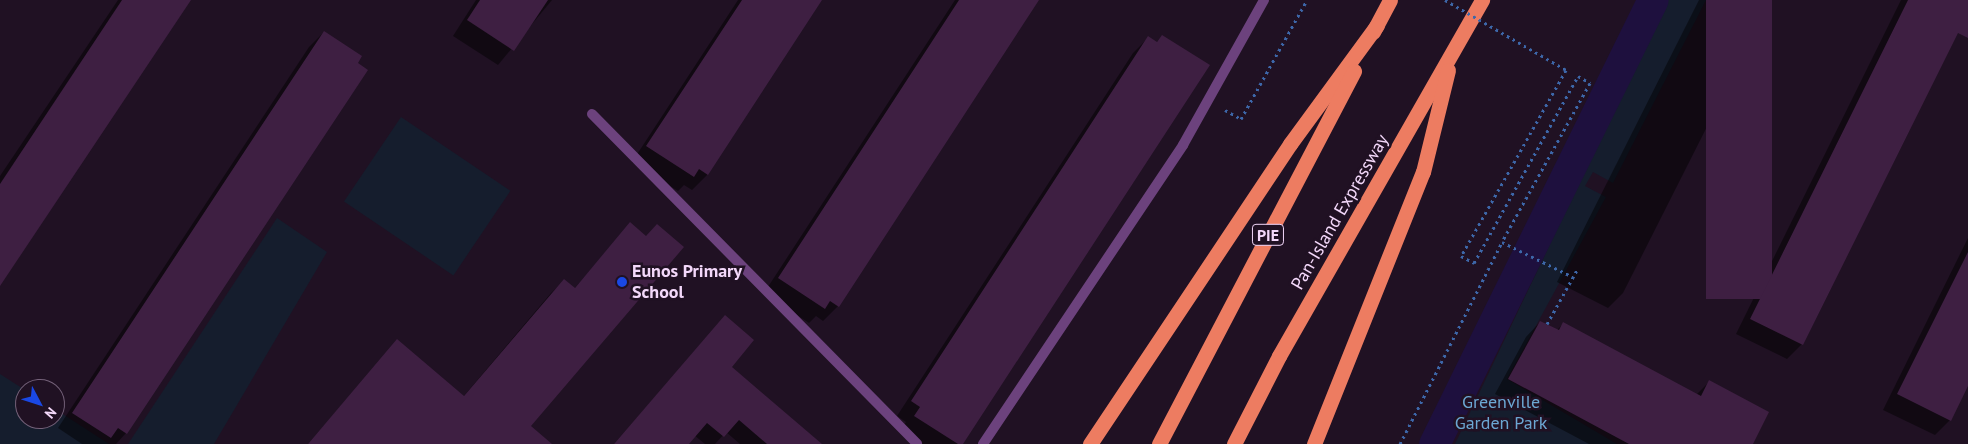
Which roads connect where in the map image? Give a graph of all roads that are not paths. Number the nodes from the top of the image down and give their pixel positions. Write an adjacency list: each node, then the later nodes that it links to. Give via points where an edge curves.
1 (1264, 0): 8 (lane, via 1183,145)
2 (1390, 0): 4 (highway, PIE)
3 (1482, 0): 5 (highway, Pan-Island Expressway)
4 (1377, 25): 9 (highway, via 1285,152); 10 (highway, PIE)
5 (1453, 51): 11 (highway, Pan-Island Expressway); 12 (highway, via 1423,172)
6 (592, 114): 7 (lane)
7 (917, 444)
8 (983, 444)
9 (1090, 444)
10 (1159, 444)
11 (1234, 444)
12 (1314, 444)

